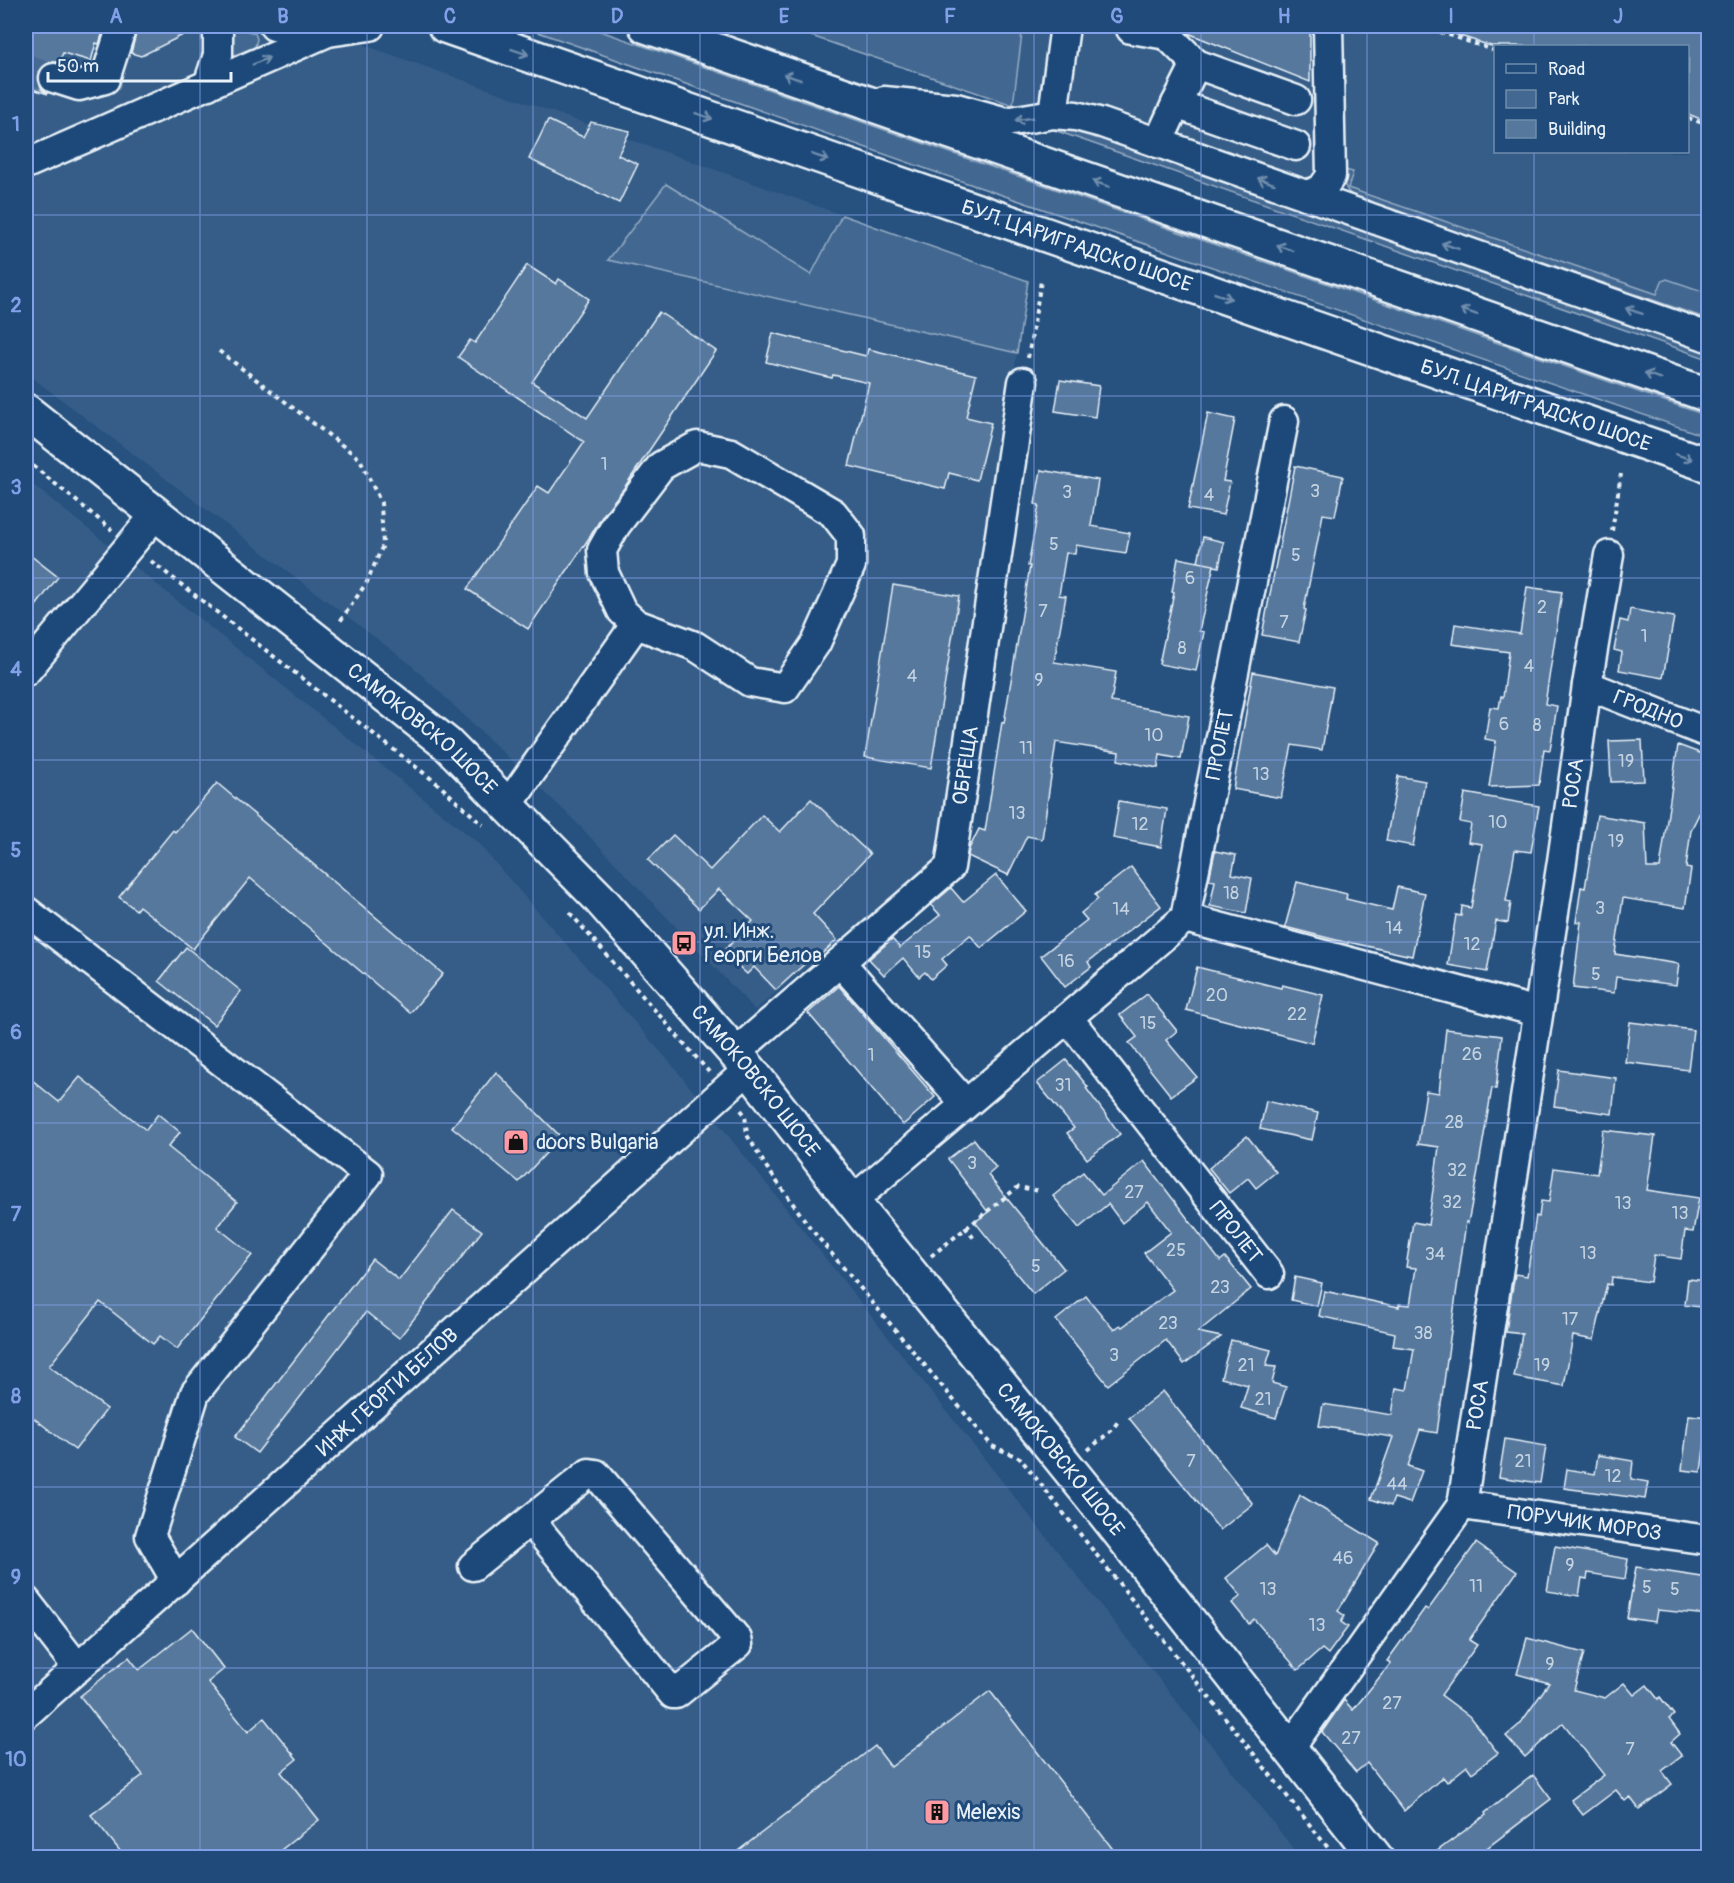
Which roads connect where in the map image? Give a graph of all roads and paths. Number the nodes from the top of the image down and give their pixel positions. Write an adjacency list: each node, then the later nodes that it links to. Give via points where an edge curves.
1 (122, 26): 15 (street, via 105,79 79,86)
2 (218, 26): 16 (street, via 218,55)
3 (274, 26): 12 (street)
4 (370, 26): 12 (street)
5 (444, 26): 35 (main road, БУЛ. ЦАРИГРАДСКО ШОСЕ, one-way to 35)
6 (646, 26): 17 (main road, one-way to 6)
7 (1065, 26): 20 (street)
8 (1131, 26): 11 (street)
9 (1328, 26): 26 (street, via 1331,172 1321,190)
10 (1423, 26): 13 (path)
11 (1161, 30): 14 (street)
12 (328, 32): 16 (street, one-way to 12)
13 (1494, 50)
14 (1196, 64): 18 (street); 19 (street)
15 (54, 78)
16 (208, 85): 25 (street)
17 (848, 97): 20 (street, one-way to 17, via 1006,122 956,108); 31 (main road, one-way to 17)
18 (1296, 100)
19 (1176, 104): 23 (street); 24 (street)
20 (1053, 114): 23 (street, via 1102,123)
21 (1689, 118): 22 (path)
22 (1708, 125)
23 (1158, 143): 26 (street, one-way to 23)
24 (1296, 146)
25 (26, 164)
26 (1306, 195): 28 (street, one-way to 26)
27 (1041, 281): 30 (path)
28 (1708, 337)
29 (219, 351): 41 (path, via 360,459 381,503 383,545 367,582)
30 (1023, 382): 49 (street, ОБРЕЩА, via 950,867)
31 (1708, 395)
32 (26, 411): 37 (main road, САМОКОВСКО ШОСЕ)
33 (1284, 420): 48 (street, ПРОЛЕТ)
34 (26, 460): 38 (path)
35 (1708, 465)
36 (1621, 474): 39 (path)
37 (156, 514): 38 (street); 41 (main road, САМОКОВСКО ШОСЕ)
38 (130, 545): 42 (street); 45 (path, via 438,784)
39 (1609, 555): 43 (street, РОСА)
40 (636, 624): 40 (street, via 622,611 604,573 602,550 616,525 662,466 697,446 731,453 833,513 850,536 851,565 816,643 786,688 750,682 694,646); 45 (street)
41 (323, 646): 45 (main road, САМОКОВСКО ШОСЕ, via 447,744)
42 (26, 671)
43 (1587, 685): 44 (street, ГРОДНО); 50 (street, РОСА)
44 (1708, 733)
45 (498, 817): 52 (main road, САМОКОВСКО ШОСЕ, via 598,897)
46 (26, 911): 68 (street, via 368,1174 195,1394 150,1536)
47 (569, 912): 53 (path)
48 (1185, 918): 50 (street); 51 (street)
49 (840, 962): 52 (street, ОБРЕЩА); 54 (street)
50 (1538, 1012): 64 (street, РОСА)
51 (1068, 1018): 54 (street); 61 (street, ПРОЛЕТ)
52 (742, 1061): 57 (main road, САМОКОВСКО ШОСЕ); 68 (street, ИНЖ. ГЕОРГИ БЕЛОВ)
53 (716, 1080)
54 (965, 1103): 57 (street)
55 (745, 1115): 73 (path, via 747,1135 812,1230 992,1446 1020,1458)
56 (1040, 1191): 58 (path, via 1018,1187)
57 (852, 1202): 60 (main road, САМОКОВСКО ШОСЕ)
58 (965, 1227): 59 (path); 60 (path)
59 (976, 1241)
60 (909, 1273): 63 (main road, САМОКОВСКО ШОСЕ)
61 (1269, 1274)
62 (1119, 1420): 63 (path, via 1113,1430)
63 (1067, 1468): 72 (main road, САМОКОВСКО ШОСЕ)
64 (1462, 1505): 66 (street, ПОРУЧИК МОРОЗ); 72 (street, РОСА)
65 (530, 1520): 65 (street, via 589,1473 596,1474 738,1644 672,1694); 67 (street)
66 (1708, 1540)
67 (473, 1566)
68 (176, 1581): 70 (street, ИНЖ. ГЕОРГИ БЕЛОВ)
69 (26, 1601): 70 (street)
70 (78, 1668): 71 (street, ИНЖ. ГЕОРГИ БЕЛОВ)
71 (26, 1714)
72 (1290, 1748): 74 (main road, САМОКОВСКО ШОСЕ)
73 (1336, 1857)
74 (1376, 1857)

